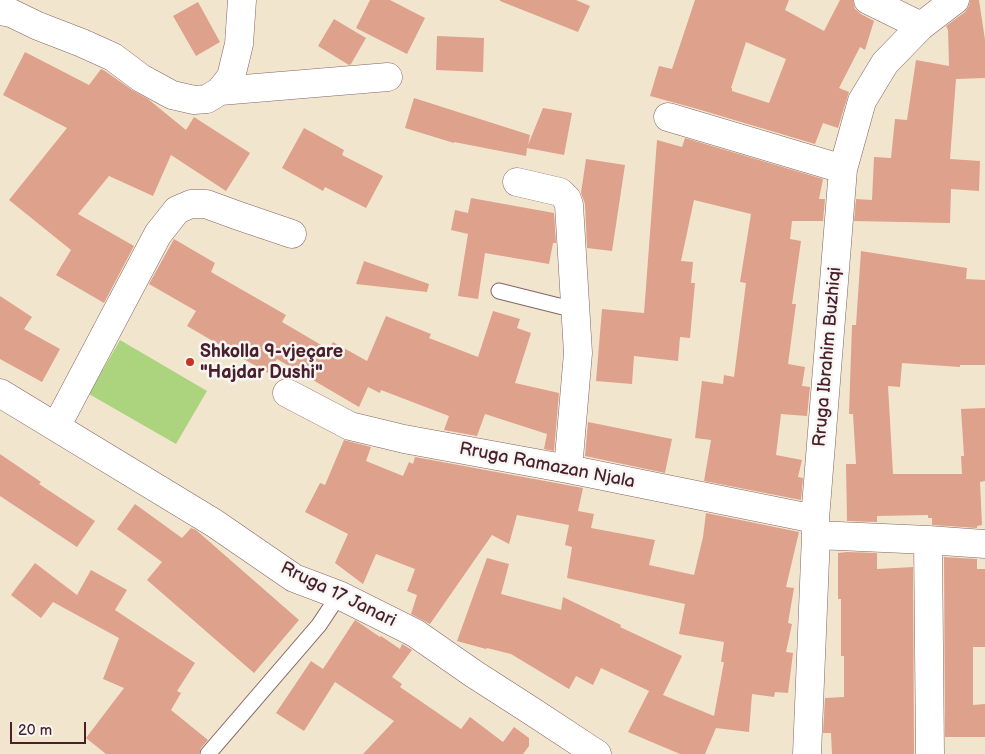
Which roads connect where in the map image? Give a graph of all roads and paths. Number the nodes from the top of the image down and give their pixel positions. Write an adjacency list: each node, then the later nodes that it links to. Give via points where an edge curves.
1 (242, 0): 7 (street, via 239,44 230,77)
2 (868, 0): 5 (street)
3 (955, 0): 5 (street, Rruga Ibrahim Buzhiqi)
4 (0, 11): 7 (street, via 82,42 113,57 141,78 172,94 194,100 208,99)
5 (921, 26): 9 (street, Rruga Ibrahim Buzhiqi, via 885,63 862,101)
6 (388, 78): 7 (street)
7 (220, 91)
8 (668, 117): 9 (street)
9 (843, 169): 18 (street, Rruga Ibrahim Buzhiqi)
10 (517, 182): 13 (street, via 560,192 567,199)
11 (292, 234): 16 (street, via 206,204 190,204 177,210 158,234)
12 (498, 291): 13 (lane)
13 (575, 310): 17 (street, via 578,353)
14 (286, 392): 17 (street, Rruga Ramazan Njala, via 350,426 404,439)
15 (0, 393): 16 (street, Rruga 17 Janari)
16 (56, 427): 21 (street, Rruga 17 Janari, via 214,523 294,578)
17 (568, 468): 18 (street, Rruga Ramazan Njala)
18 (815, 527): 19 (street, Rruga Ramazan Njala); 24 (street, Rruga Ibrahim Buzhiqi)
19 (928, 540): 20 (street, Rruga Ramazan Njala); 25 (street)
20 (985, 544)
21 (339, 595): 22 (lane, via 318,625); 23 (street, Rruga 17 Janari, via 415,633)
22 (208, 754)
23 (597, 754)
24 (806, 754)
25 (930, 754)

